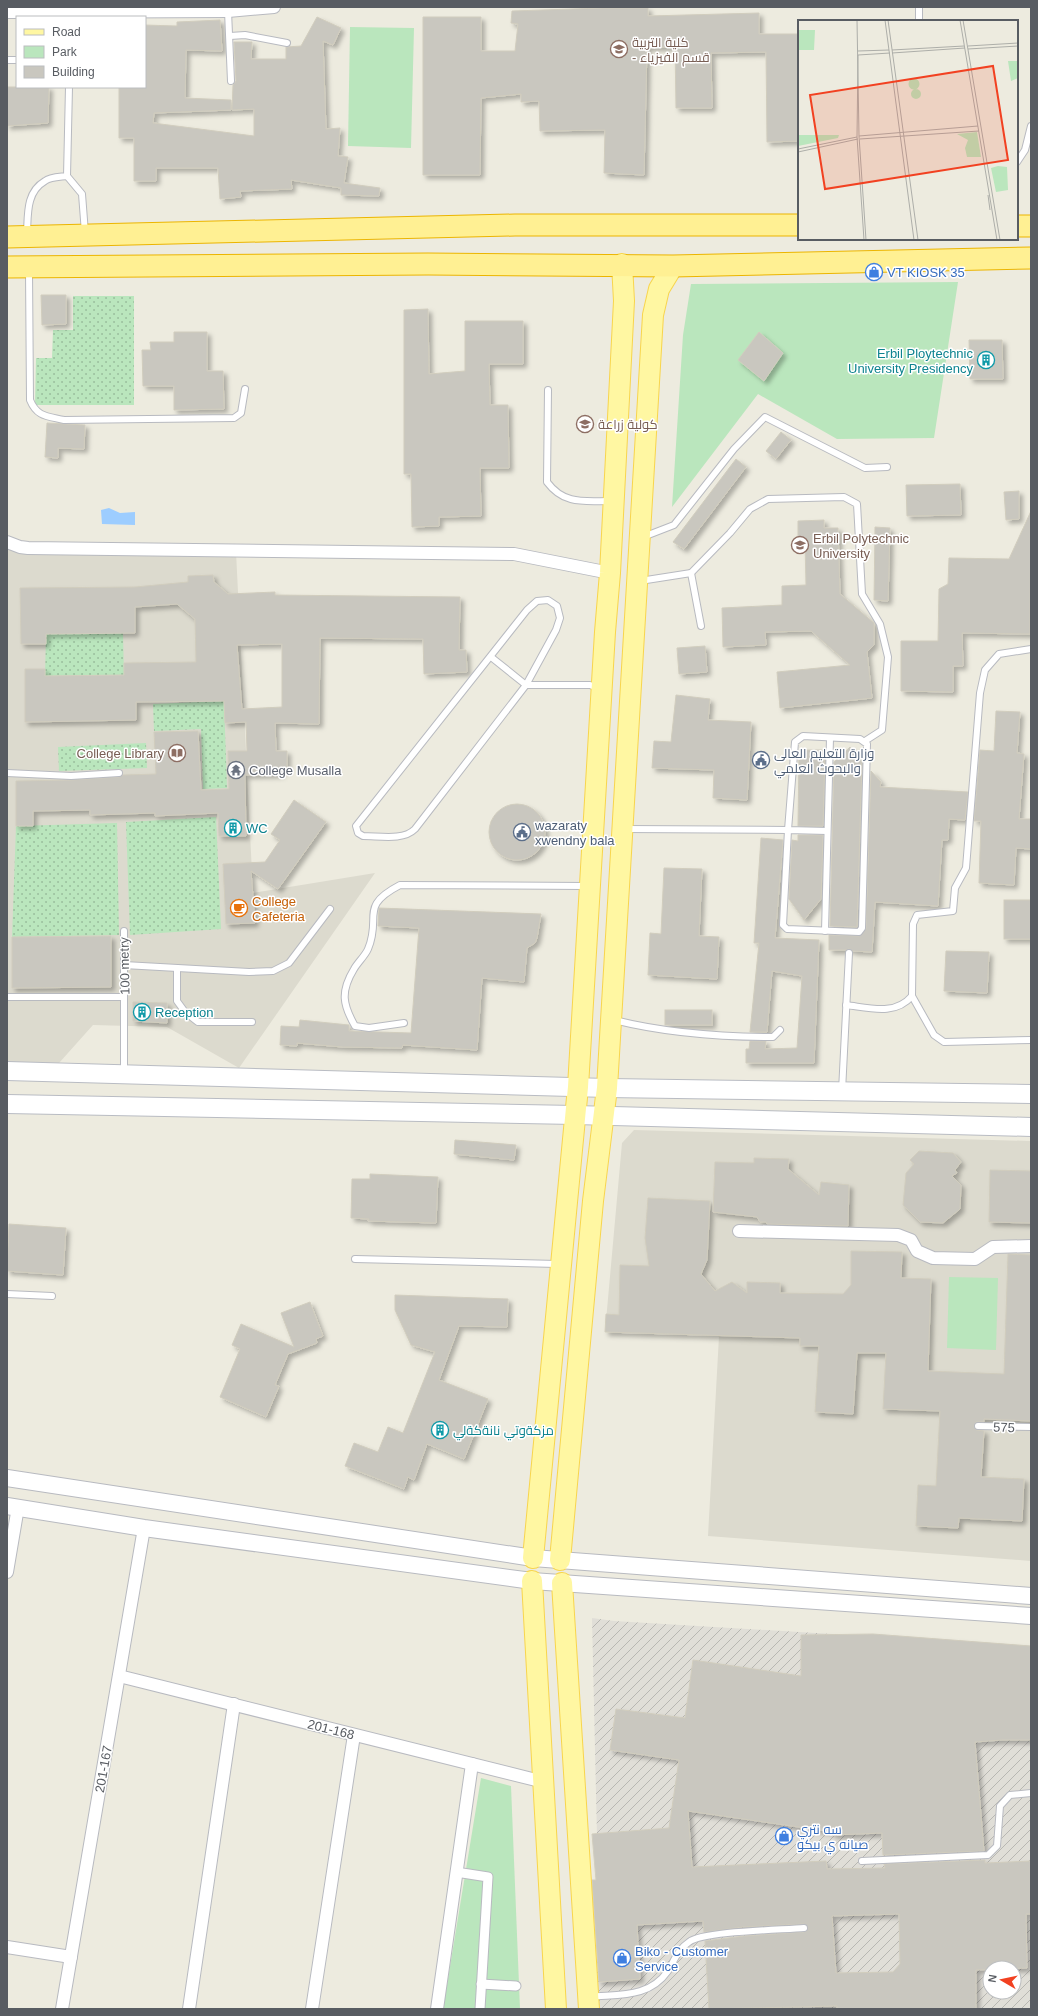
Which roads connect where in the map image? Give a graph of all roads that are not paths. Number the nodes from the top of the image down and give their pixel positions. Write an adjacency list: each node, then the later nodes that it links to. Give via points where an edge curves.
1 (274, 7): 3 (street)
2 (919, 7): 5 (lane)
3 (228, 11): 4 (street); 6 (lane)
4 (7, 12)
5 (919, 20)
6 (230, 36): 7 (lane, via 245,35); 8 (lane)
7 (287, 43)
8 (231, 81)
9 (69, 88): 12 (lane)
10 (1031, 126): 11 (lane, via 1025,150)
11 (1018, 160)
12 (67, 176): 17 (lane, via 45,180 31,194); 18 (lane, via 82,194)
13 (798, 224): 18 (highway, via 515,225)
14 (1018, 226): 15 (highway)
15 (1031, 226)
16 (7, 237): 17 (highway)
17 (27, 237): 18 (highway)
18 (86, 237)
19 (1031, 258): 21 (highway)
20 (622, 264): 21 (highway); 23 (highway); 24 (main road)
21 (673, 266): 25 (main road, via 662,283)
22 (7, 267): 23 (highway)
23 (29, 267): 26 (lane, via 30,400 39,414 64,420 234,418 240,413)
24 (624, 301): 25 (main road, via 639,297); 29 (main road)
25 (655, 303): 30 (main road)
26 (245, 389)
27 (548, 390): 29 (lane, via 546,482 555,493 570,500)
28 (887, 467): 30 (lane, via 865,468 765,417 734,449 674,525)
29 (614, 501): 32 (main road)
30 (640, 538): 34 (main road)
31 (7, 542): 32 (street, via 28,548 514,554)
32 (610, 573): 37 (main road)
33 (691, 573): 34 (lane); 35 (lane); 44 (lane, via 750,509 768,499 844,497 857,504 862,594 880,624 888,657 882,730)
34 (637, 581): 36 (main road)
35 (701, 626)
36 (634, 630): 37 (main road, via 623,636); 40 (main road)
37 (605, 632): 41 (main road)
38 (1031, 649): 57 (lane, via 999,654 985,670 980,693 966,868 955,888 953,911 917,915 913,924)
39 (491, 657): 42 (lane); 42 (lane, via 527,610 537,601 548,600 557,606 560,618 556,630); 42 (lane, via 356,826 358,833 363,836 408,835)
40 (632, 671): 41 (main road, via 617,667); 47 (main road)
41 (602, 680): 42 (lane, via 590,685); 50 (main road)
42 (526, 685)
43 (830, 738): 44 (lane); 48 (lane, via 803,736 795,742); 49 (lane)
44 (865, 741): 53 (lane, via 867,744 862,928 860,932)
45 (7, 773): 46 (lane, via 70,776)
46 (119, 773)
47 (622, 828): 48 (lane); 61 (main road)
48 (788, 830): 49 (lane); 53 (lane, via 783,925 787,929)
49 (827, 831): 53 (lane)
50 (590, 886): 63 (lane, via 400,885 385,893 374,906 368,949 353,970 344,994 345,1009 355,1026 369,1028); 68 (main road)
51 (330, 909): 56 (lane, via 289,963 273,971)
52 (124, 930): 55 (lane, 100 metry)
53 (825, 931)
54 (848, 953): 60 (lane)
55 (124, 965): 56 (lane); 58 (lane, 100 metry)
56 (177, 968): 62 (lane, via 177,1001 185,1012 198,1022)
57 (912, 996): 60 (lane, via 907,1003 893,1010); 65 (lane, via 934,1035 944,1042)
58 (124, 997): 59 (lane); 67 (lane, 100 metry)
59 (7, 998)
60 (846, 1005): 70 (lane)
61 (611, 1019): 64 (lane, via 656,1030 753,1037 773,1037); 69 (main road)
62 (252, 1022)
63 (404, 1023)
64 (780, 1030)
65 (1031, 1040)
66 (7, 1071): 67 (main road)
67 (124, 1074): 68 (main road)
68 (578, 1086): 69 (main road); 73 (main road)
69 (606, 1088): 70 (main road); 74 (main road)
70 (842, 1092): 71 (main road)
71 (1031, 1094)
72 (7, 1104): 73 (main road)
73 (575, 1115): 74 (main road); 79 (main road)
74 (604, 1116): 75 (main road); 88 (main road, via 593,1201)
75 (1031, 1127)
76 (739, 1231): 77 (street, via 898,1235 911,1240 917,1251 933,1258 975,1259 992,1247)
77 (1031, 1246)
78 (355, 1259): 79 (lane)
79 (561, 1264): 87 (main road)
80 (7, 1294): 81 (lane)
81 (52, 1296)
82 (978, 1426): 83 (lane, 575)
83 (1031, 1427)
84 (7, 1478): 89 (street)
85 (12, 1507): 86 (street); 91 (street)
86 (144, 1528): 92 (street); 98 (street, 201-167)
87 (534, 1535): 88 (main road, via 540,1545 551,1548); 89 (main road)
88 (562, 1536): 90 (main road)
89 (533, 1558): 90 (street)
90 (560, 1560): 94 (street)
91 (7, 1572)
92 (532, 1581): 93 (street); 96 (main road)
93 (562, 1583): 95 (main road); 97 (street)
94 (1031, 1596)
95 (563, 1605): 96 (main road, via 560,1598 547,1593 535,1601); 111 (main road)
96 (533, 1608): 102 (main road)
97 (1031, 1616)
98 (119, 1676): 99 (street, 201-168); 108 (street, 201-167)
99 (234, 1704): 100 (street, 201-168); 113 (street)
100 (354, 1735): 101 (street, 201-168); 114 (street)
101 (472, 1764): 102 (street, 201-168); 105 (street)
102 (544, 1782): 117 (main road)
103 (1031, 1793): 104 (lane, via 1010,1795 1000,1806 997,1846 988,1855)
104 (862, 1861)
105 (456, 1872): 109 (street, via 488,1877); 115 (street)
106 (804, 1928): 111 (lane, via 705,1936 689,1941 657,1984 641,1992)
107 (7, 1947): 108 (street)
108 (71, 1957): 112 (street, 201-167)
109 (481, 1984): 110 (street); 116 (street)
110 (516, 1986)
111 (587, 2006)
112 (62, 2009)
113 (189, 2009)
114 (312, 2009)
115 (437, 2009)
116 (480, 2009)
117 (556, 2009)

